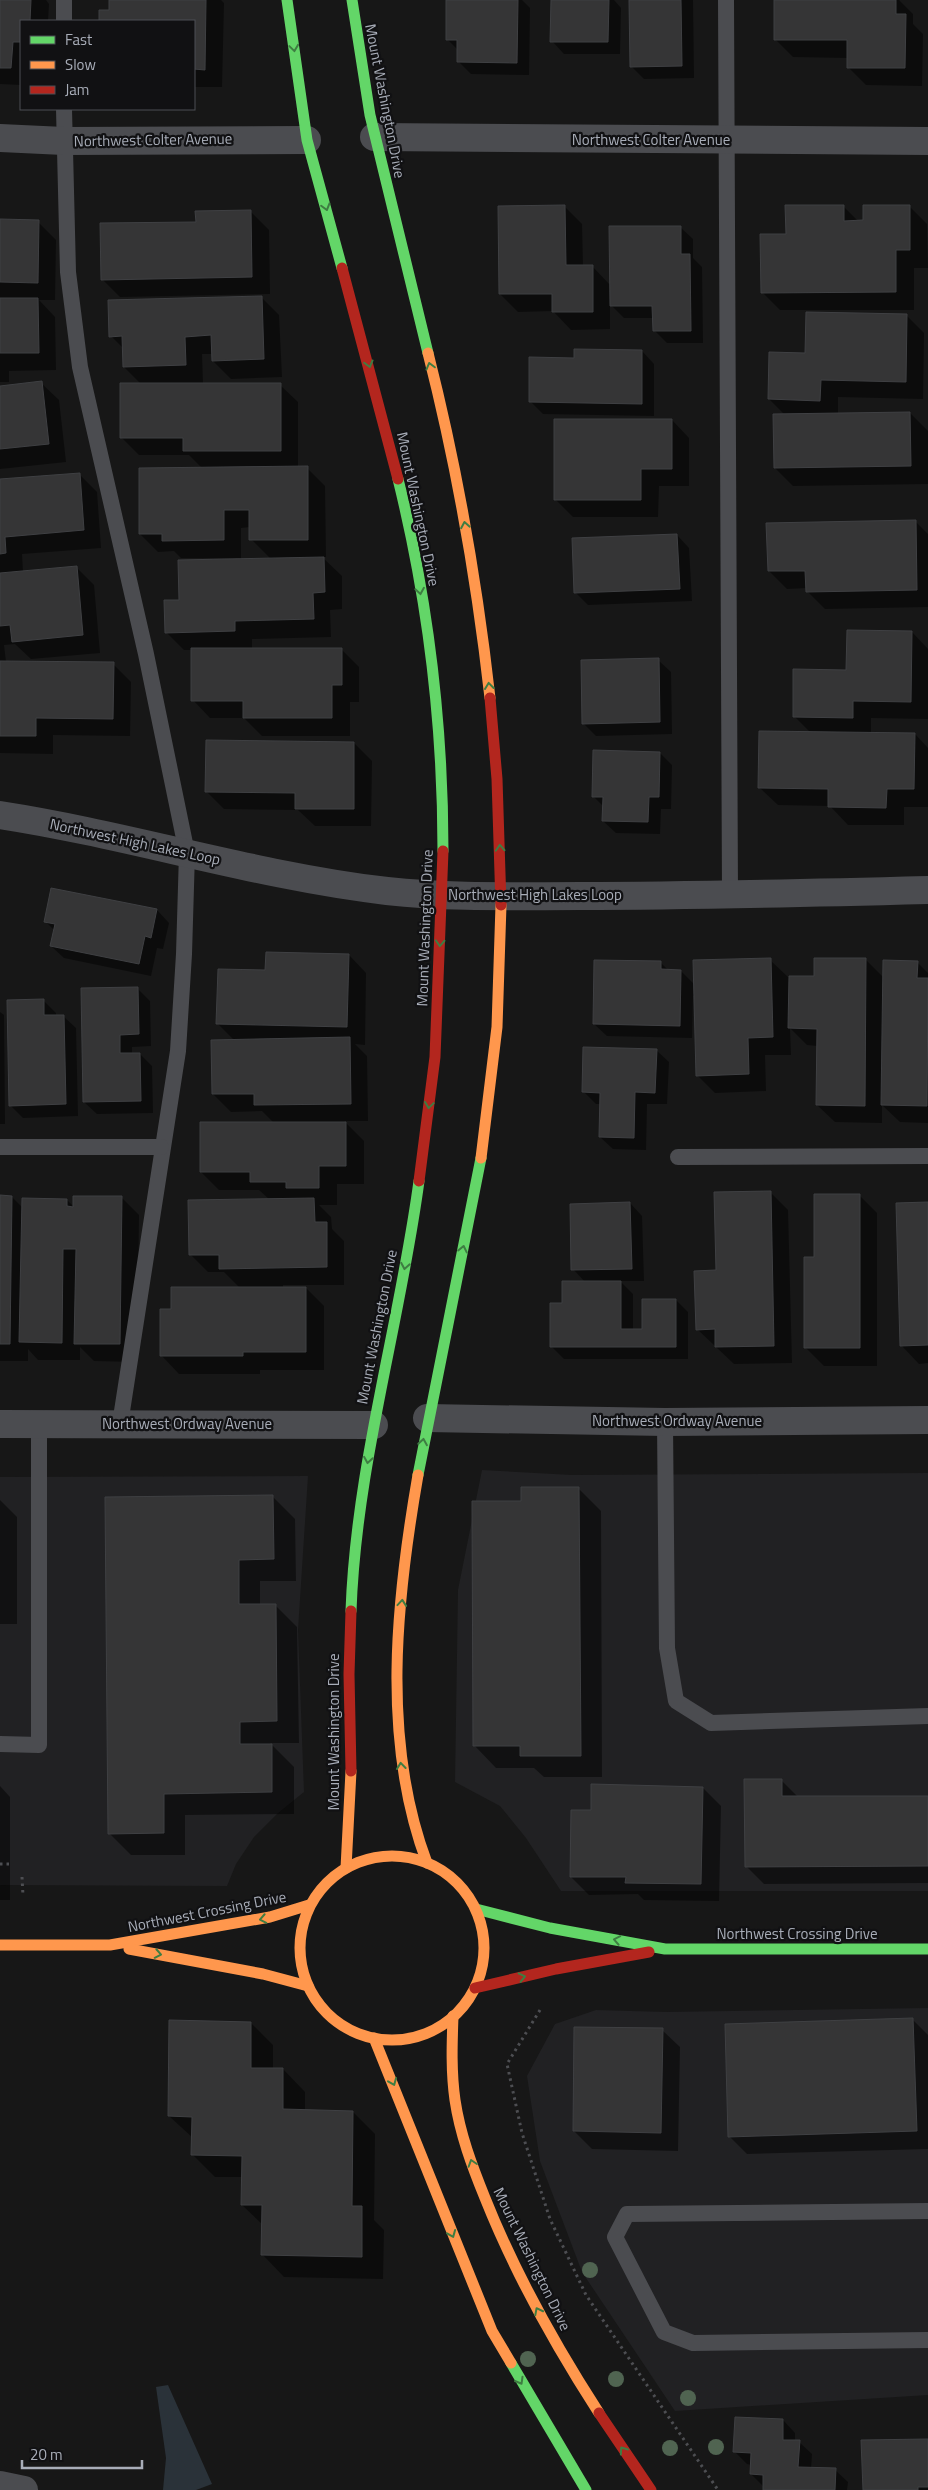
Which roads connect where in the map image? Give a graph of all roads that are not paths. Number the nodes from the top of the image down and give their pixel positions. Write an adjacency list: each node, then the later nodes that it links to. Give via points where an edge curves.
1 (64, 0): 5 (lane)
2 (288, 0): 9 (main road, Mount Washington Drive, one-way to 9)
3 (352, 0): 7 (main road, Mount Washington Drive, via 356,42)
4 (726, 0): 10 (lane)
5 (64, 20)
6 (64, 110): 11 (lane)
7 (374, 137): 10 (street, Northwest Colter Avenue); 18 (main road, Mount Washington Drive, one-way to 7, via 495,738 480,613 454,456)
8 (0, 138): 11 (street, Northwest Colter Avenue)
9 (307, 140): 11 (street, Northwest Colter Avenue); 16 (main road, Mount Washington Drive, one-way to 16, via 410,528 428,638 442,770)
10 (726, 140): 12 (street, Northwest Colter Avenue); 17 (lane)
11 (64, 141): 14 (lane, via 68,272 80,367 146,654)
12 (928, 141)
13 (0, 815): 14 (street, Northwest High Lakes Loop, via 66,825)
14 (187, 852): 16 (street, Northwest High Lakes Loop, via 318,881 389,891); 19 (lane, via 178,1051)
15 (928, 890): 17 (street, Northwest High Lakes Loop)
16 (442, 894): 18 (street, Northwest High Lakes Loop); 29 (main road, Mount Washington Drive, one-way to 29, via 435,1057 416,1201)
17 (730, 895): 18 (street, Northwest High Lakes Loop)
18 (502, 896): 23 (main road, Mount Washington Drive, one-way to 18, via 475,1194 490,1100 499,1004)
19 (161, 1147): 20 (lane); 28 (lane)
20 (0, 1148)
21 (928, 1156): 22 (lane)
22 (678, 1157)
23 (427, 1418): 25 (street, Northwest Ordway Avenue); 32 (main road, Mount Washington Drive, one-way to 23, via 415,1836 406,1800 398,1723 398,1639)
24 (928, 1420): 25 (street, Northwest Ordway Avenue)
25 (665, 1422): 30 (lane, via 667,1648 676,1701 712,1723)
26 (0, 1424): 27 (street, Northwest Ordway Avenue)
27 (39, 1424): 28 (street, Northwest Ordway Avenue); 31 (lane, via 38,1744)
28 (120, 1424): 29 (street, Northwest Ordway Avenue)
29 (374, 1425): 33 (main road, Mount Washington Drive, one-way to 33, via 356,1546 349,1632 351,1792)
30 (928, 1716)
31 (0, 1744)
32 (427, 1863): 33 (main road, via 384,1856); 35 (main road, via 454,1880)
33 (346, 1868): 34 (main road, via 329,1880)
34 (309, 1905): 37 (main road, Northwest Crossing Drive, one-way to 37, via 270,1917); 40 (main road, via 299,1945)
35 (476, 1909): 38 (main road, Northwest Crossing Drive, one-way to 35, via 550,1928); 41 (main road, via 484,1949)
36 (0, 1945): 37 (main road, Northwest Crossing Drive)
37 (110, 1945): 40 (main road, Northwest Crossing Drive, one-way to 40, via 263,1974)
38 (665, 1949): 39 (main road, Northwest Crossing Drive); 41 (main road, Northwest Crossing Drive, one-way to 38)
39 (928, 1949)
40 (308, 1986): 43 (main road, via 319,2005 333,2018)
41 (475, 1988): 42 (main road)
42 (453, 2016): 43 (main road, via 416,2036 395,2040); 49 (main road, Mount Washington Drive, one-way to 42, via 601,2420 552,2337 502,2239 482,2190 456,2101)
43 (374, 2038): 48 (main road, one-way to 48, via 492,2332)
44 (928, 2211): 45 (lane, via 627,2214 615,2237 664,2332 693,2343)
45 (928, 2340)
46 (0, 2485): 47 (street)
47 (24, 2490)
48 (586, 2490)
49 (651, 2490)

